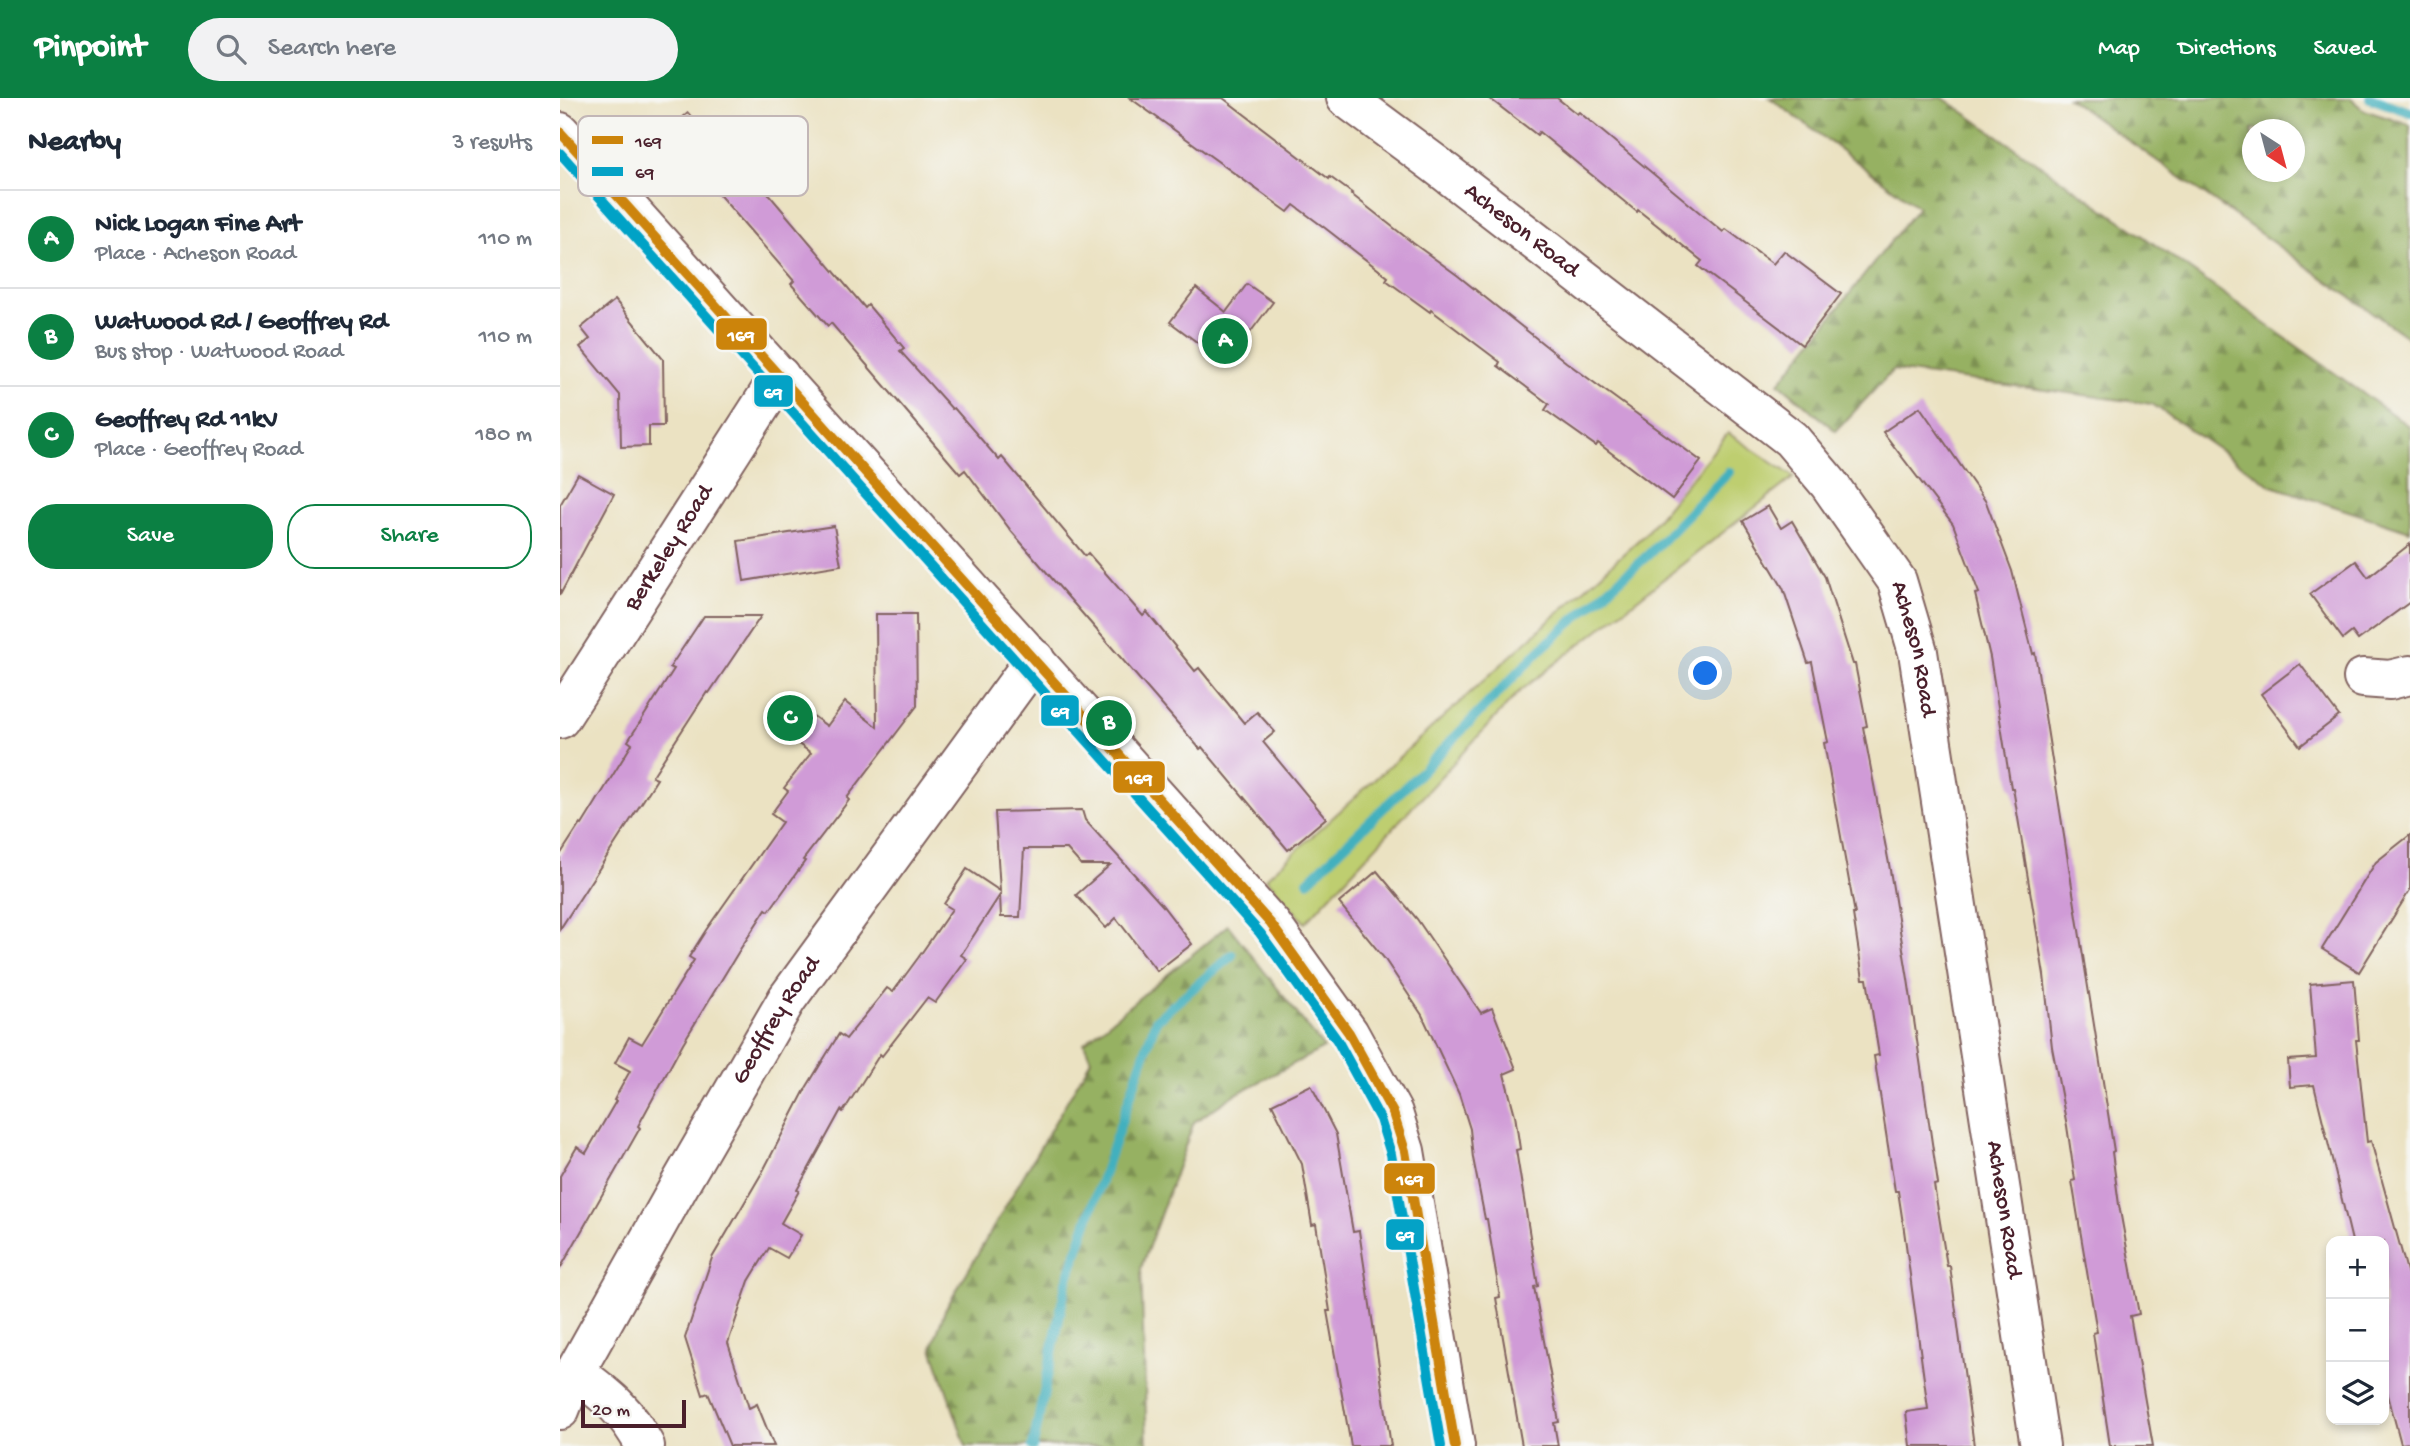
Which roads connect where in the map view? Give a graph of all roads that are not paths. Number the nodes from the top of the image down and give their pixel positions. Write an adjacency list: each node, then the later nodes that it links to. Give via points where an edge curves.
1 (1346, 98): 14 (street, Acheson Road, via 1791,439 1829,484 1897,581 1918,652)
2 (560, 132): 3 (street)
3 (578, 152)
4 (618, 196): 5 (street)
5 (780, 376): 6 (street); 9 (street, Berkeley Road)
6 (1035, 659): 10 (street, Geoffrey Road, via 787,999); 13 (street, via 1271,924 1349,1033 1393,1113 1405,1151)
7 (2410, 676): 8 (street)
8 (2363, 678)
9 (560, 719)
10 (575, 1372): 11 (street, Geoffrey Road); 12 (street, via 615,1402)
11 (560, 1410)
12 (645, 1446)
13 (1455, 1446)
14 (2040, 1446)

